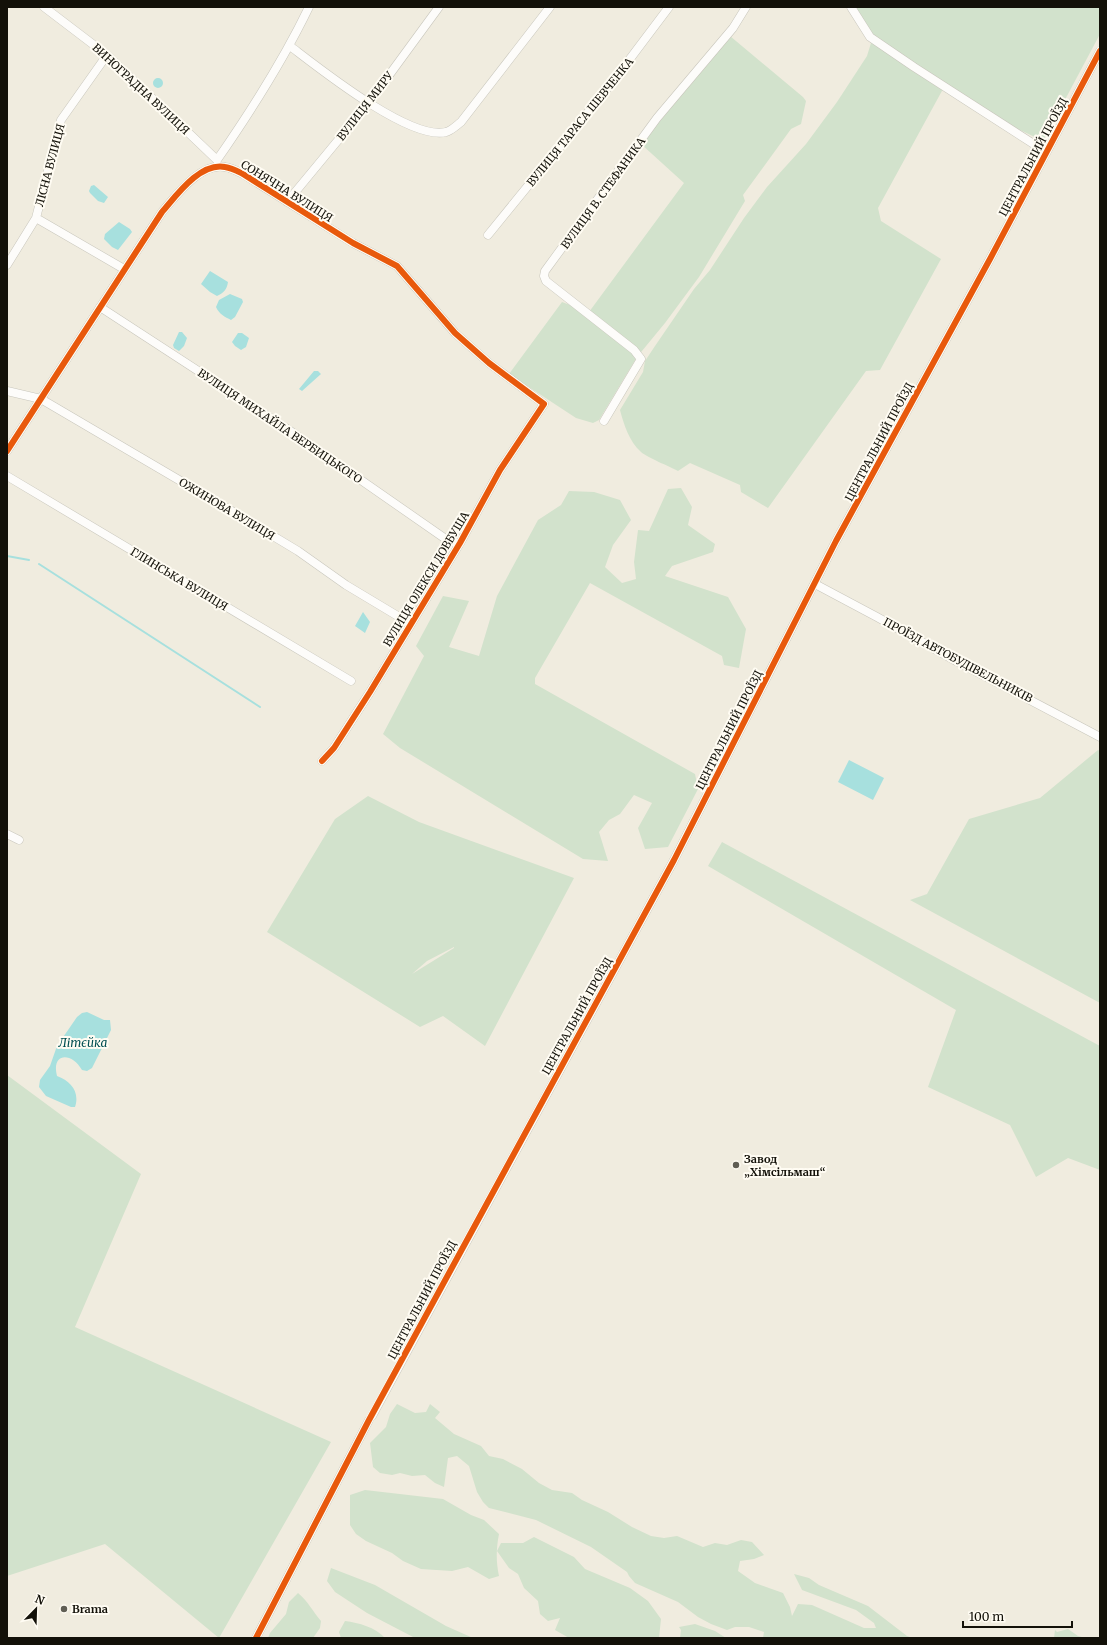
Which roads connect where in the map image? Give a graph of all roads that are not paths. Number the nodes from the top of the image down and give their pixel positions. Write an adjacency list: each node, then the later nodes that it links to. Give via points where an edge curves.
1 (44, 7): 10 (street, ВИНОГРАДНА ВУЛИЦЯ)
2 (309, 7): 8 (street)
3 (439, 7): 11 (street, ВУЛИЦЯ МИРУ)
4 (550, 7): 11 (street, via 461,122 447,132 432,132 412,126)
5 (669, 7): 16 (street, ВУЛИЦЯ ТАРАСА ШЕВЧЕНКА, via 611,84)
6 (746, 7): 23 (street, ВУЛИЦЯ В. СТЕФАНИКА, via 733,28 657,118 545,271 546,281 642,359)
7 (851, 7): 12 (street, via 870,37)
8 (290, 46): 11 (street); 13 (street)
9 (1100, 51): 12 (street, ЦЕНТРАЛЬНИЙ ПРОЇЗД)
10 (107, 55): 13 (street, ВИНОГРАДНА ВУЛИЦЯ); 15 (street, ЛІСНА ВУЛИЦЯ, via 61,120)
11 (368, 104): 14 (street, ВУЛИЦЯ МИРУ)
12 (1046, 152): 27 (street, ЦЕНТРАЛЬНИЙ ПРОЇЗД)
13 (217, 163): 14 (street, СОНЯЧНА ВУЛИЦЯ, via 232,168); 18 (street, via 181,189 162,212)
14 (287, 202): 22 (street, СОНЯЧНА ВУЛИЦЯ, via 353,243 397,266 455,333 489,363)
15 (36, 218): 17 (street, ЛІСНА ВУЛИЦЯ); 18 (street, ЛІСНА ВУЛИЦЯ)
16 (488, 234)
17 (7, 265)
18 (124, 269): 19 (street)
19 (100, 307): 21 (street); 26 (street, ВУЛИЦЯ МИХАЙЛА ВЕРБИЦЬКОГО, via 289,430 450,542)
20 (7, 391): 21 (street)
21 (41, 399): 24 (street); 28 (street, ОЖИНОВА ВУЛИЦЯ, via 298,551 346,585)
22 (544, 404): 26 (street, ВУЛИЦЯ ОЛЕКСИ ДОВБУША, via 500,470)
23 (604, 421)
24 (7, 451)
25 (7, 476): 29 (street, ГЛИНСЬКА ВУЛИЦЯ)
26 (460, 543): 28 (street, ВУЛИЦЯ ОЛЕКСИ ДОВБУША)
27 (815, 584): 30 (street, ПРОЇЗД АВТОБУДІВЕЛЬНИКІВ); 34 (street, ЦЕНТРАЛЬНИЙ ПРОЇЗД, via 674,860 370,1418)
28 (411, 624): 31 (street, ВУЛИЦЯ ОЛЕКСИ ДОВБУША, via 334,748)
29 (351, 681)
30 (1100, 737)
31 (322, 761)
32 (7, 834): 33 (street)
33 (19, 840)
34 (256, 1638)

